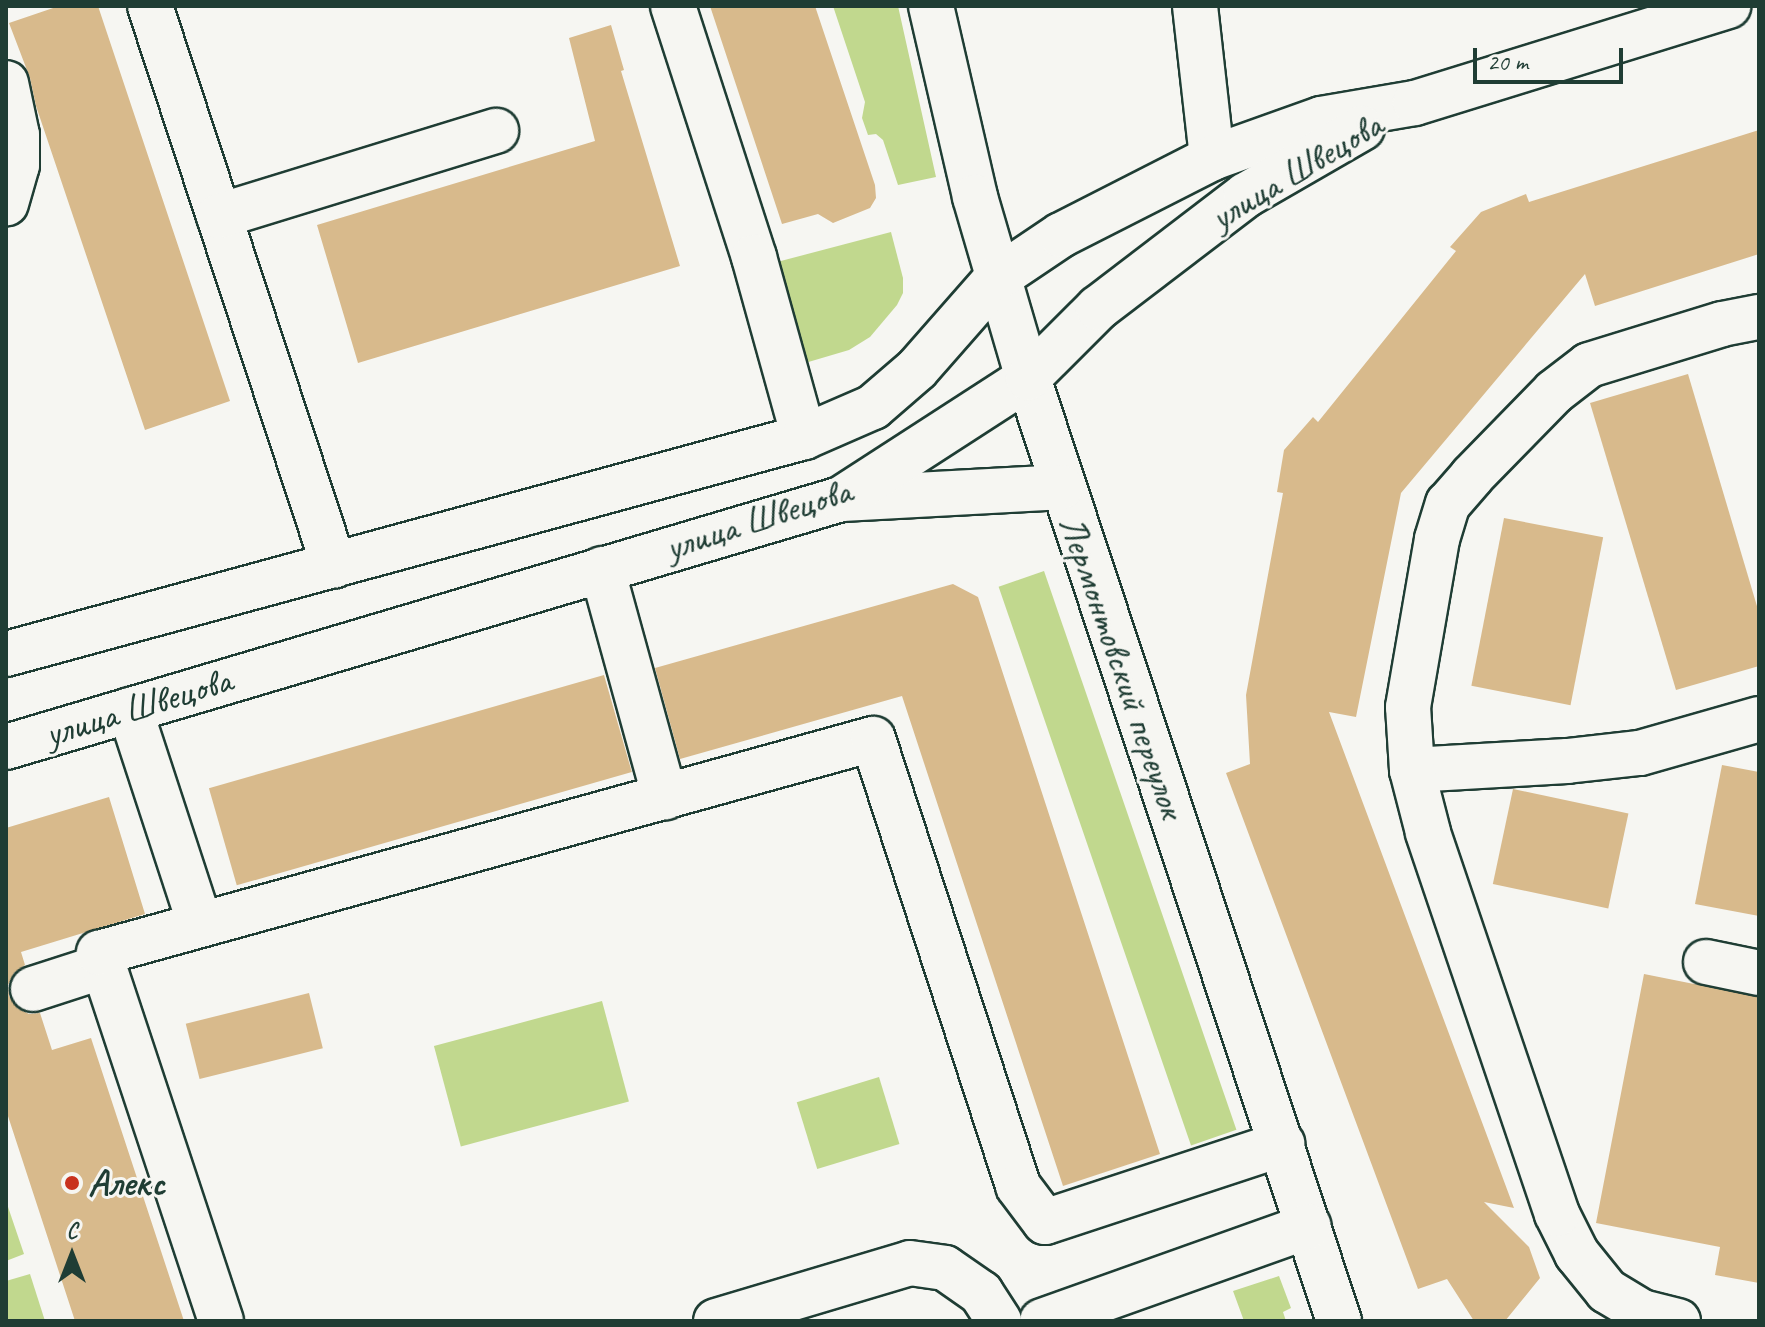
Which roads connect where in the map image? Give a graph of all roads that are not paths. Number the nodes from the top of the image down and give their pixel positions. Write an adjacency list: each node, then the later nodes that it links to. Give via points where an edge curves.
1 (150, 6): 11 (street)
2 (673, 6): 15 (street, via 754,257)
3 (931, 6): 12 (street, Лермонтовский переулок)
4 (1195, 6): 9 (street)
5 (1728, 6): 7 (street, улица Швецова)
6 (6, 83): 10 (street, via 17,165)
7 (1415, 103): 9 (street, улица Швецова, via 1321,119); 14 (street, улица Швецова, via 1332,142 1246,195 1098,308)
8 (496, 131): 11 (street)
9 (1212, 158): 12 (street, улица Швецова, via 1061,235)
10 (6, 203)
11 (219, 216): 18 (street)
12 (997, 278): 14 (street, Лермонтовский переулок); 15 (street, улица Швецова, via 917,369 873,407)
13 (1759, 317): 24 (street, via 1589,365 1554,392 1448,504 1437,539 1408,707)
14 (1028, 378): 16 (street, Лермонтовский переулок); 17 (street, улица Швецова)
15 (804, 437): 18 (street, улица Швецова)
16 (1061, 487): 17 (street); 31 (street, Лермонтовский переулок)
17 (841, 499): 19 (street, улица Швецова)
18 (334, 566): 20 (street, улица Швецова)
19 (602, 569): 21 (street, улица Швецова); 25 (street)
20 (6, 654)
21 (130, 710): 23 (street, улица Швецова); 26 (street)
22 (1759, 719): 24 (street, via 1640,753)
23 (6, 747)
24 (1412, 770): 38 (street, via 1428,832 1557,1214 1577,1254 1607,1291 1642,1312)
25 (665, 797): 26 (street); 31 (street, via 873,739 1018,1186 1045,1222)
26 (200, 924): 28 (street, via 99,953)
27 (1706, 962): 29 (street)
28 (104, 966): 30 (street); 33 (street)
29 (1759, 973)
30 (33, 989)
31 (1282, 1144): 32 (street, Лермонтовский переулок)
32 (1309, 1226): 36 (street); 37 (street, Лермонтовский переулок)
33 (221, 1321)
34 (716, 1321): 35 (street, via 910,1263 945,1268 981,1293)
35 (999, 1321)
36 (1042, 1321)
37 (1339, 1321)
38 (1678, 1321)

